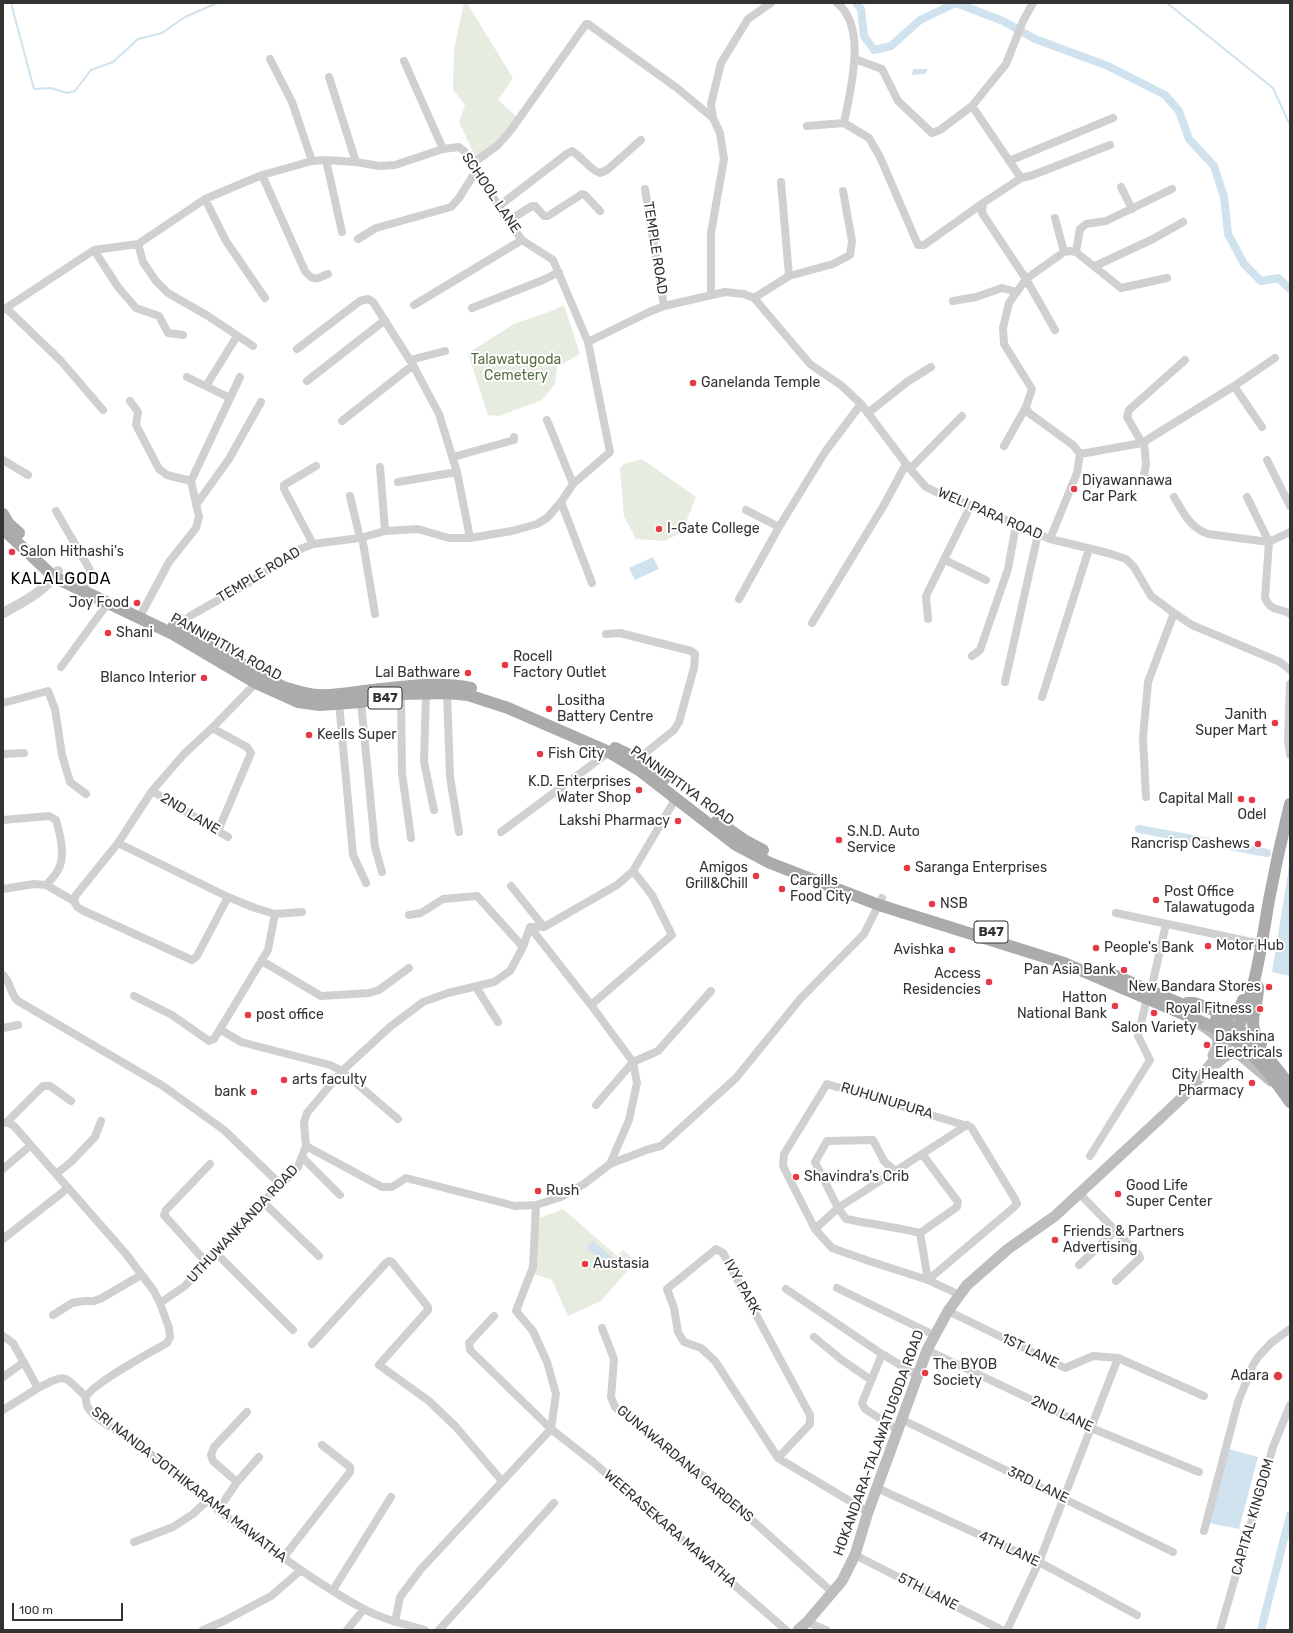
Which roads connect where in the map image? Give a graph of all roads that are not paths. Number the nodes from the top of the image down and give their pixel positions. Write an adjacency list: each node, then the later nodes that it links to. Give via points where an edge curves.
1 (771, 3): 9 (street, via 748,19 720,63 711,104)
2 (837, 3): 5 (street, via 843,7 853,29)
3 (1033, 3): 8 (street, via 1006,64)
4 (270, 59): 17 (street, via 292,102)
5 (855, 59): 8 (street, via 882,69 898,101 932,133); 11 (street)
6 (404, 61): 15 (street)
7 (329, 77): 19 (street)
8 (972, 106): 18 (street)
9 (713, 118): 20 (street, via 677,88 586,24 511,130); 50 (street, via 720,133 724,159 711,234)
10 (1113, 118): 18 (street)
11 (844, 124): 12 (street); 29 (street, via 869,138 880,157 918,245 924,245)
12 (807, 126)
13 (641, 140): 30 (street, via 600,173 595,172 572,151)
14 (1110, 145): 22 (street, via 1033,176)
15 (443, 149): 19 (street, SCHOOL LANE, via 395,165 379,166); 20 (street, SCHOOL LANE, via 459,148 464,151)
16 (326, 160): 17 (street, SCHOOL LANE); 19 (street, SCHOOL LANE); 36 (street)
17 (312, 161): 21 (street, SCHOOL LANE)
18 (1009, 161): 22 (street)
19 (356, 162)
20 (474, 167): 30 (street, SCHOOL LANE); 37 (street, via 459,198 451,206 376,228)
21 (262, 175): 28 (street, SCHOOL LANE); 45 (street, via 305,271 312,279)
22 (1021, 178): 29 (street)
23 (782, 182): 46 (street)
24 (1121, 187): 31 (street)
25 (645, 189): 55 (street, TEMPLE ROAD)
26 (1172, 190): 31 (street)
27 (843, 191): 46 (street, via 852,241 850,255 833,264)
28 (205, 199): 39 (street, SCHOOL LANE); 51 (street, via 226,241)
29 (983, 204): 48 (street, via 982,213)
30 (499, 206): 34 (street, SCHOOL LANE)
31 (1132, 209): 42 (street, via 1106,221 1086,224 1080,229)
32 (600, 211): 34 (street, via 582,194 548,216 544,216 532,206)
33 (1055, 218): 41 (street)
34 (508, 221): 38 (street, SCHOOL LANE)
35 (1183, 222): 43 (street)
36 (342, 232)
37 (358, 239)
38 (522, 240): 44 (street, SCHOOL LANE, via 553,260); 54 (street)
39 (138, 244): 40 (street, SCHOOL LANE); 61 (street, via 143,262 168,293)
40 (94, 250): 57 (street, SCHOOL LANE); 60 (street, via 118,287 136,308 159,316 168,333)
41 (1064, 252): 42 (street); 48 (street)
42 (1076, 252): 43 (street)
43 (1095, 266): 47 (street, via 1122,288)
44 (559, 272): 56 (street); 62 (street, SCHOOL LANE)
45 (328, 274)
46 (789, 276): 52 (street)
47 (1167, 278)
48 (1026, 279): 49 (street); 59 (street)
49 (1017, 292): 53 (street, via 1002,288 976,297); 79 (street, via 1008,303 1003,328 1004,344 1032,389)
50 (711, 296): 52 (street, via 725,292); 55 (street)
51 (265, 298)
52 (754, 298): 78 (street, WELI PARA ROAD, via 810,364 842,386)
53 (953, 301)
54 (414, 305)
55 (664, 306): 62 (street)
56 (472, 308)
57 (5, 309): 80 (street, via 60,361)
58 (385, 320): 64 (street, via 373,302 368,299 360,301); 68 (street); 72 (street)
59 (1055, 330)
60 (183, 335)
61 (236, 336): 63 (street); 73 (street)
62 (588, 342): 89 (street, SCHOOL LANE)
63 (253, 346)
64 (297, 349)
65 (445, 351): 68 (street)
66 (1274, 358): 74 (street)
67 (1185, 360): 87 (street, via 1128,410 1127,417)
68 (412, 362): 84 (street); 91 (street, via 439,414)
69 (931, 367): 81 (street, via 907,382)
70 (187, 377): 73 (street)
71 (240, 377): 75 (street)
72 (307, 381)
73 (206, 386): 75 (street)
74 (1234, 386): 85 (street); 87 (street)
75 (230, 398): 99 (street)
76 (130, 401): 99 (street, via 138,412 136,425 159,469 167,475)
77 (261, 402): 107 (street, via 229,459)
78 (861, 404): 81 (street, WELI PARA ROAD); 114 (street, via 825,452)
79 (1026, 407): 88 (street); 90 (street, via 1029,413 1074,445)
80 (103, 410)
81 (868, 413): 96 (street, WELI PARA ROAD)
82 (962, 416): 96 (street)
83 (547, 420): 102 (street)
84 (342, 421)
85 (1262, 427)
86 (514, 437): 91 (street, via 514,440)
87 (1143, 442): 90 (street); 101 (street, via 1146,464)
88 (1004, 446)
89 (610, 452): 102 (street, TEMPLE ROAD)
90 (1080, 454): 121 (street, via 1077,473)
91 (453, 457): 97 (street)
92 (3, 460): 98 (street)
93 (1267, 460): 109 (street)
94 (316, 466): 123 (street, via 284,485)
95 (380, 467): 116 (street)
96 (908, 467): 108 (street, WELI PARA ROAD, via 926,486 942,495); 138 (street)
97 (457, 472): 100 (street); 120 (street)
98 (28, 475)
99 (191, 481): 107 (street)
100 (398, 482)
101 (1143, 482)
102 (573, 484): 106 (street, TEMPLE ROAD)
103 (350, 496): 119 (street)
104 (1174, 497): 122 (street, via 1190,522 1200,531)
105 (1248, 497): 122 (street)
106 (561, 502): 120 (street, TEMPLE ROAD, via 537,524); 128 (street)
107 (196, 505): 134 (street, via 199,517 196,528 169,562)
108 (971, 505): 113 (street, WELI PARA ROAD); 125 (street)
109 (1290, 506)
110 (746, 510): 114 (street)
111 (56, 511): 129 (street, via 90,570 91,576)
112 (3, 514): 126 (main road, PANNIPITIYA ROAD / B47, via 9,524)
113 (1016, 525): 118 (street, WELI PARA ROAD); 141 (street, via 1006,576 980,650)
114 (779, 527): 130 (street)
115 (3, 529): 126 (main road, PANNIPITIYA ROAD / B47)
116 (385, 531): 119 (street, TEMPLE ROAD); 120 (street, TEMPLE ROAD, via 418,530 449,538)
117 (1290, 532): 122 (street)
118 (1038, 534): 121 (street, WELI PARA ROAD); 144 (street)
119 (361, 538): 123 (street, TEMPLE ROAD); 135 (street)
120 (470, 538)
121 (1050, 539): 124 (street, WELI PARA ROAD)
122 (1269, 542): 136 (street, via 1265,598 1272,608)
123 (313, 544): 139 (street, TEMPLE ROAD, via 298,550 250,582 190,616)
124 (1089, 549): 133 (street, WELI PARA ROAD, via 1126,559 1134,567 1151,596); 150 (street)
125 (945, 560): 127 (street); 137 (street, via 926,596)
126 (56, 574): 129 (main road, PANNIPITIYA ROAD / B47); 131 (main road, PANNIPITIYA ROAD / B47); 132 (street, via 32,597)
127 (986, 580)
128 (592, 583)
129 (86, 584): 134 (main road, PANNIPITIYA ROAD / B47)
130 (739, 599)
131 (108, 603): 134 (main road, PANNIPITIYA ROAD / B47); 142 (street)
132 (3, 613)
133 (1174, 613): 143 (street, WELI PARA ROAD, via 1192,625 1280,662); 162 (street, via 1148,682 1143,738)
134 (141, 614): 139 (main road, PANNIPITIYA ROAD / B47)
135 (375, 614)
136 (1290, 614)
137 (928, 620)
138 (812, 623)
139 (175, 631): 145 (main road, PANNIPITIYA ROAD / B47); 159 (main road, PANNIPITIYA ROAD / B47, via 283,687 300,692 339,695 446,684 470,688 510,701)
140 (606, 634): 159 (street, via 620,633 691,651 694,654 694,668 679,722 674,730)
141 (972, 656)
142 (61, 667)
143 (1290, 670)
144 (1005, 682)
145 (256, 683): 153 (main road, PANNIPITIYA ROAD / B47, via 298,702); 154 (street)
146 (1290, 684): 158 (street)
147 (426, 693): 148 (main road, PANNIPITIYA ROAD / B47); 149 (main road, PANNIPITIYA ROAD / B47); 165 (street, via 424,762)
148 (446, 693): 155 (main road, PANNIPITIYA ROAD / B47, via 468,695 508,708); 168 (street, via 450,777)
149 (401, 694): 151 (main road, PANNIPITIYA ROAD / B47); 171 (street, via 402,773)
150 (1042, 697)
151 (361, 702): 153 (main road, PANNIPITIYA ROAD / B47); 174 (street, via 375,847)
152 (3, 703): 161 (street, via 48,691 55,709 62,755 70,782)
153 (339, 704): 175 (street, via 353,855)
154 (212, 728): 160 (street, via 184,754); 167 (street, via 247,747 251,753)
155 (609, 752): 163 (main road, PANNIPITIYA ROAD / B47, via 639,770); 169 (street)
156 (24, 753): 157 (street)
157 (3, 754)
158 (1290, 755)
159 (638, 759): 181 (main road, PANNIPITIYA ROAD / B47, via 744,840 773,856)
160 (152, 791): 167 (street, 2ND LANE); 172 (street)
161 (86, 794)
162 (1146, 797)
163 (676, 798): 173 (street); 181 (main road, PANNIPITIYA ROAD / B47, via 736,845 770,863)
164 (1290, 804): 189 (main road)
165 (434, 810)
166 (3, 820): 176 (street, via 49,816 56,820 61,836 61,860 59,869)
167 (218, 832): 170 (street, 2ND LANE)
168 (459, 832)
169 (501, 832)
170 (228, 837)
171 (412, 838)
172 (118, 843): 179 (street); 180 (street, via 76,895)
173 (633, 871): 188 (street, via 618,885); 200 (street, via 652,895 672,935)
174 (382, 872)
175 (366, 883)
176 (46, 886): 178 (street, via 34,884); 180 (street)
177 (511, 886): 188 (street)
178 (3, 889)
179 (228, 897): 180 (street, via 197,956 192,960 84,911 77,907); 184 (street)
180 (74, 901)
181 (880, 901): 197 (main road, PANNIPITIYA ROAD / B47, via 1067,955); 225 (street, via 864,934 801,998 736,1078 661,1146)
182 (302, 912): 184 (street)
183 (1116, 913): 186 (street)
184 (275, 914): 191 (street, via 268,950)
185 (409, 916): 190 (street, via 421,913 443,899 477,896)
186 (1166, 924): 189 (street); 197 (street)
187 (530, 927): 188 (street); 190 (street, UTHUWANKANDA ROAD); 200 (street)
188 (544, 927)
189 (1261, 944): 192 (main road)
190 (523, 947): 195 (street, UTHUWANKANDA ROAD, via 510,971 494,982)
191 (262, 961): 193 (street, via 321,996 379,990); 205 (street)
192 (1258, 966): 199 (main road, via 1241,1006 1233,1014 1223,1014 1194,1003); 206 (main road, via 1250,996); 208 (main road, via 1258,994 1253,1026)
193 (409, 968)
194 (3, 975): 229 (street, via 8,979 14,998 163,1086 224,1130)
195 (476, 987): 202 (street); 209 (street, UTHUWANKANDA ROAD, via 423,1002 391,1026)
196 (711, 991): 207 (street, via 658,1051)
197 (1149, 994): 199 (main road, PANNIPITIYA ROAD / B47); 201 (main road, PANNIPITIYA ROAD / B47); 222 (street, via 1138,1036 1150,1060)
198 (134, 996): 205 (street, via 172,1015 209,1041)
199 (1178, 1002): 206 (main road, PANNIPITIYA ROAD / B47)
200 (592, 1005): 207 (street)
201 (1189, 1016): 206 (main road, PANNIPITIYA ROAD / B47); 210 (main road, via 1219,1040)
202 (498, 1022)
203 (18, 1025): 204 (street)
204 (3, 1028)
205 (221, 1030): 209 (street, via 241,1042 330,1065)
206 (1235, 1033): 208 (main road, PANNIPITIYA ROAD / B47, via 1249,1037); 210 (main road, HOKANDARA-TALAWATUGODA ROAD); 211 (main road, PANNIPITIYA ROAD / B47)
207 (634, 1062): 214 (street); 225 (street, via 637,1083 629,1120)
208 (1273, 1064): 211 (main road, PANNIPITIYA ROAD / B47)
209 (342, 1072): 215 (street); 220 (street, UTHUWANKANDA ROAD, via 307,1112 304,1122)
210 (1200, 1078): 211 (main road, via 1224,1057 1233,1053 1243,1057); 231 (main road, HOKANDARA-TALAWATUGODA ROAD, via 1176,1104)
211 (1285, 1087): 213 (main road, PANNIPITIYA ROAD / B47)
212 (71, 1101): 217 (street, via 50,1086 44,1086)
213 (1290, 1102)
214 (596, 1106)
215 (398, 1119)
216 (101, 1121): 228 (street, via 95,1136)
217 (5, 1122): 219 (street, via 14,1126)
218 (967, 1125): 221 (street); 236 (street, RUHUNUPURA, via 827,1084 784,1154 783,1166); 245 (street, via 971,1127 1017,1204)
219 (31, 1145): 226 (street); 228 (street)
220 (306, 1146): 223 (street, UTHUWANKANDA ROAD); 234 (street, via 382,1187 392,1187 406,1178 516,1206)
221 (922, 1154): 227 (street); 238 (street, via 958,1202 957,1207)
222 (1090, 1156)
223 (302, 1157): 229 (street, UTHUWANKANDA ROAD, via 298,1166); 232 (street)
224 (210, 1164): 242 (street, via 164,1215)
225 (610, 1164): 234 (street, via 584,1184 561,1197)
226 (3, 1169)
227 (895, 1171): 235 (street); 235 (street, via 884,1161 873,1140 827,1142 814,1162)
228 (56, 1174): 230 (street)
229 (281, 1185): 233 (street, UTHUWANKANDA ROAD)
230 (68, 1188): 239 (street); 244 (street, via 126,1254)
231 (1079, 1194): 237 (street); 249 (main road, HOKANDARA-TALAWATUGODA ROAD, via 1055,1216 1008,1249 967,1285)
232 (340, 1195)
233 (262, 1201): 240 (street, UTHUWANKANDA ROAD); 241 (street)
234 (536, 1206): 276 (street, via 533,1267 516,1311 533,1331 549,1368 556,1394)
235 (838, 1208): 236 (street); 238 (street, via 846,1219)
236 (815, 1229): 245 (street, RUHUNUPURA, via 832,1248)
237 (1115, 1231): 243 (street); 246 (street, via 1140,1258)
238 (920, 1233): 245 (street)
239 (3, 1239)
240 (215, 1252): 242 (street, UTHUWANKANDA ROAD); 256 (street)
241 (320, 1256)
242 (206, 1262): 250 (street, UTHUWANKANDA ROAD, via 185,1286)
243 (1079, 1265)
244 (141, 1275): 250 (street); 252 (street, via 98,1300 72,1303)
245 (928, 1280): 249 (street, RUHUNUPURA)
246 (1116, 1281)
247 (837, 1288): 257 (street)
248 (786, 1289): 262 (street)
249 (960, 1295): 251 (main road, HOKANDARA-TALAWATUGODA ROAD)
250 (160, 1303): 270 (street, SRI NANDA JOTHIKARAMA MAWATHA, via 169,1328 170,1337 167,1343 93,1388)
251 (948, 1311): 257 (main road, HOKANDARA-TALAWATUGODA ROAD); 263 (street, 1ST LANE, via 1065,1368 1093,1356)
252 (53, 1314)
253 (494, 1316): 276 (street, WEERASEKARA MAWATHA, via 469,1343 470,1350)
254 (602, 1328): 299 (street, GUNAWARDANA GARDENS, via 614,1359 611,1397 615,1407 703,1476)
255 (1290, 1329): 291 (street, via 1271,1343 1253,1365 1238,1402)
256 (293, 1330)
257 (934, 1335): 261 (main road, HOKANDARA-TALAWATUGODA ROAD)
258 (3, 1336): 264 (street, via 13,1343)
259 (814, 1337): 267 (street)
260 (312, 1344): 282 (street, via 386,1263 392,1262 428,1310 379,1365 429,1401 456,1427)
261 (927, 1350): 265 (main road, HOKANDARA-TALAWATUGODA ROAD); 275 (street, 2ND LANE)
262 (882, 1354): 265 (street); 267 (street)
263 (1118, 1358): 269 (street, 1ST LANE); 275 (street)
264 (24, 1362): 266 (street); 268 (street)
265 (917, 1375): 274 (main road, HOKANDARA-TALAWATUGODA ROAD)
266 (3, 1377)
267 (871, 1380): 277 (street, via 862,1403 865,1409)
268 (38, 1388): 270 (street, via 58,1378 67,1379); 272 (street)
269 (1204, 1396)
270 (86, 1397): 287 (street, SRI NANDA JOTHIKARAMA MAWATHA, via 88,1407 97,1417 153,1455)
271 (1290, 1405): 313 (street, CAPITAL KINGDOM, via 1273,1447)
272 (3, 1410)
273 (247, 1412): 283 (street, via 214,1447 211,1455 213,1460)
274 (903, 1420): 277 (main road, HOKANDARA-TALAWATUGODA ROAD); 286 (street, 3RD LANE)
275 (1091, 1428): 281 (street, 2ND LANE); 286 (street)
276 (551, 1430): 282 (street); 308 (street, WEERASEKARA MAWATHA, via 593,1462)
277 (899, 1431): 284 (main road, HOKANDARA-TALAWATUGODA ROAD)
278 (322, 1445): 295 (street, via 350,1467 350,1472)
279 (259, 1457): 283 (street)
280 (778, 1458): 280 (street, IVY PARK, via 810,1424 810,1415 723,1253 716,1249 667,1289 674,1308 678,1332 684,1342 701,1348 716,1362); 290 (street, IVY PARK)
281 (1199, 1472)
282 (502, 1481): 302 (street, via 421,1568 400,1597)
283 (237, 1482): 289 (street)
284 (877, 1488): 290 (main road, HOKANDARA-TALAWATUGODA ROAD); 296 (street, 4TH LANE)
285 (390, 1497): 298 (street)
286 (1064, 1498): 293 (street, 3RD LANE); 296 (street)
287 (208, 1500): 289 (street, SRI NANDA JOTHIKARAMA MAWATHA); 292 (street, via 173,1527)
288 (554, 1503): 307 (street)
289 (218, 1510): 295 (street, SRI NANDA JOTHIKARAMA MAWATHA)
290 (868, 1512): 294 (main road, HOKANDARA-TALAWATUGODA ROAD)
291 (1204, 1531)
292 (134, 1542)
293 (1173, 1552)
294 (855, 1554): 299 (main road, HOKANDARA-TALAWATUGODA ROAD); 311 (street, 5TH LANE)
295 (283, 1558): 297 (street, SRI NANDA JOTHIKARAMA MAWATHA)
296 (1039, 1562): 301 (street, 4TH LANE); 312 (street)
297 (300, 1571): 298 (street, SRI NANDA JOTHIKARAMA MAWATHA); 304 (street, via 271,1596)
298 (333, 1590): 300 (street, SRI NANDA JOTHIKARAMA MAWATHA)
299 (833, 1593): 303 (main road, HOKANDARA-TALAWATUGODA ROAD)
300 (364, 1609): 302 (street, SRI NANDA JOTHIKARAMA MAWATHA); 305 (street)
301 (1137, 1615)
302 (395, 1622): 306 (street, SRI NANDA JOTHIKARAMA MAWATHA)
303 (807, 1622): 309 (main road, HOKANDARA-TALAWATUGODA ROAD); 310 (street)
304 (203, 1630)
305 (348, 1630)
306 (425, 1630)
307 (439, 1630)
308 (786, 1630)
309 (798, 1630)
310 (826, 1630)
311 (1002, 1630)
312 (1007, 1630)
313 (1220, 1630)

